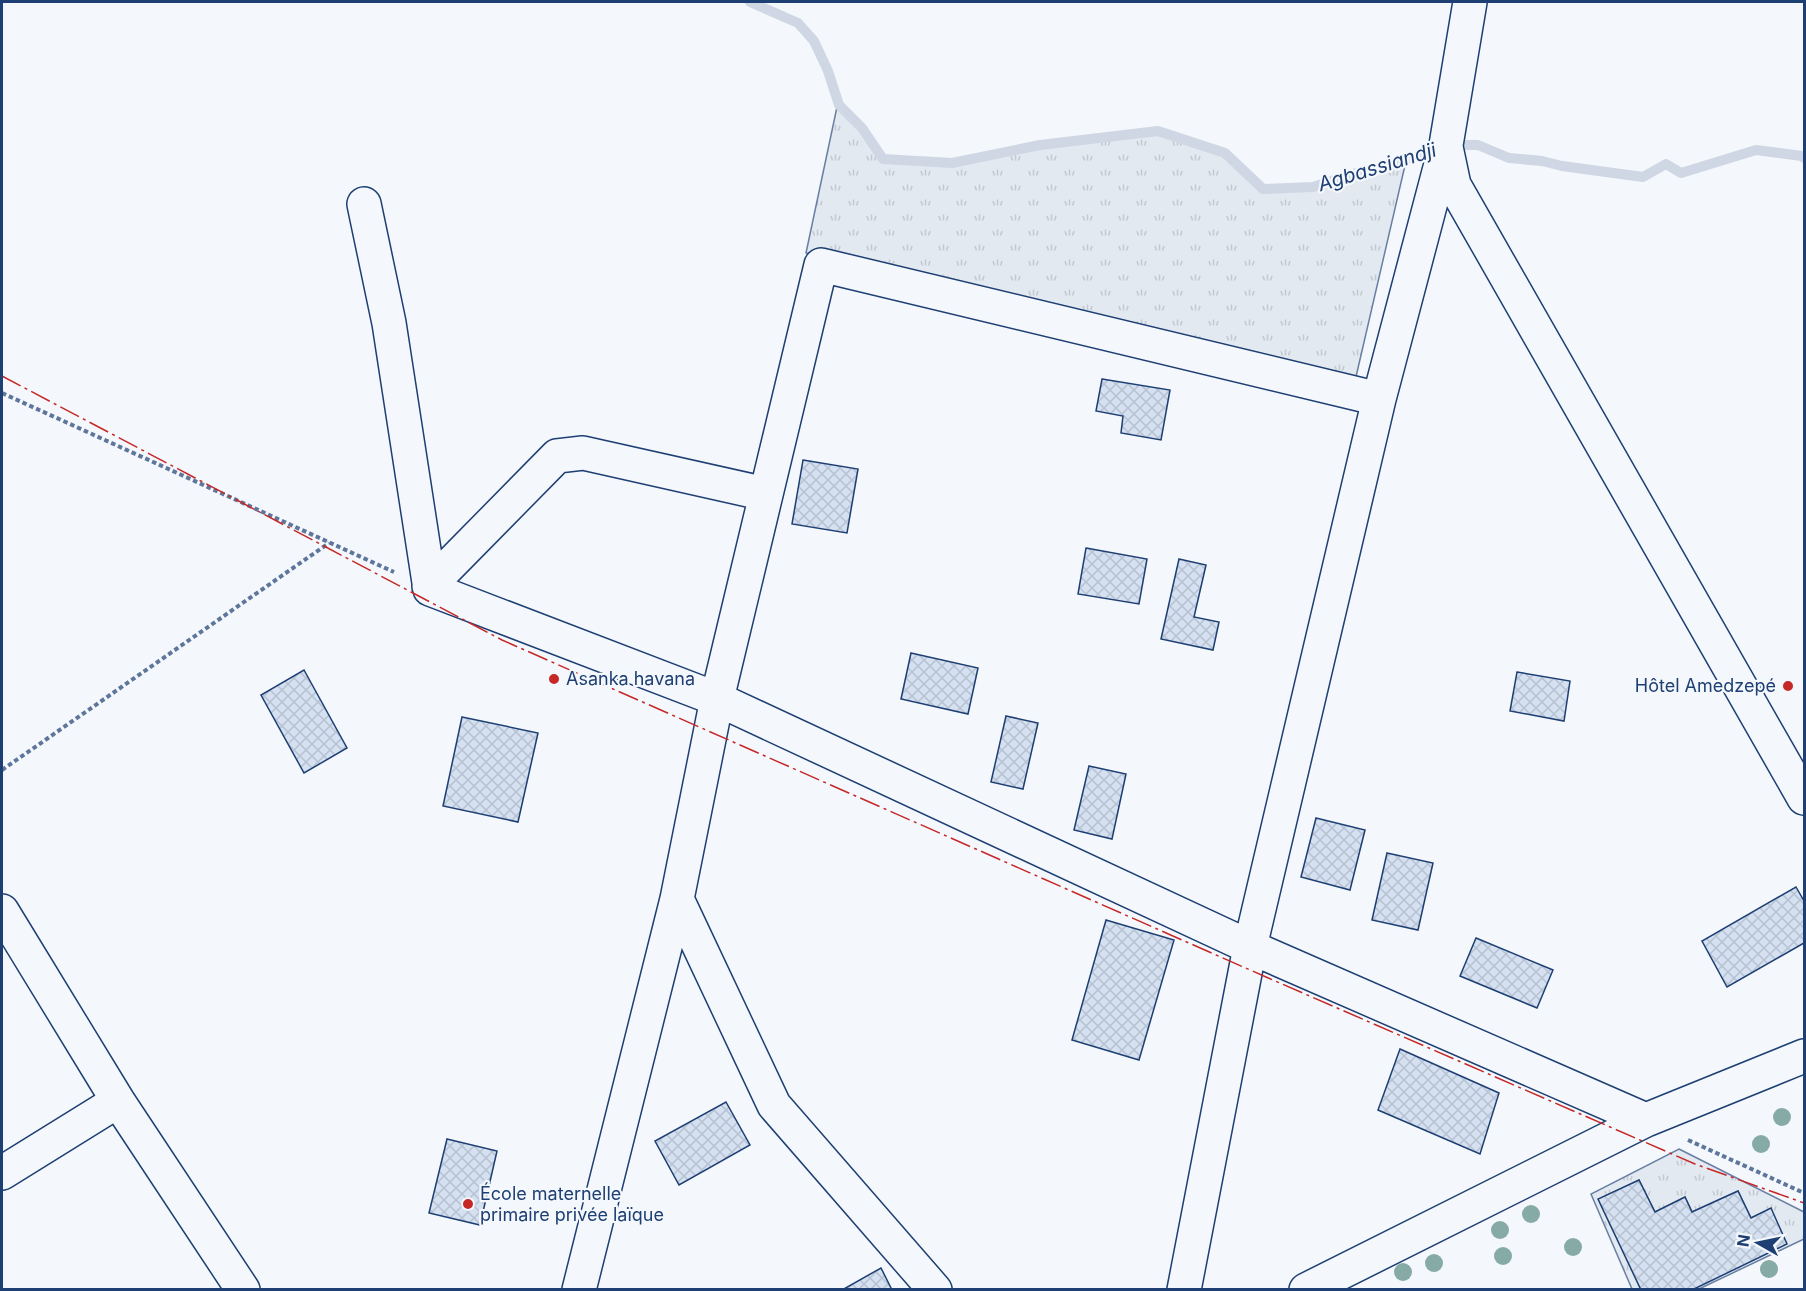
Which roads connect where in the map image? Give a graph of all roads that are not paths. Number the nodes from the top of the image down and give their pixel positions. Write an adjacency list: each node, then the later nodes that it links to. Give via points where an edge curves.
1 (1470, 2): 2 (street)
2 (1446, 146): 4 (street); 8 (street, via 1454,185)
3 (363, 204): 6 (street, via 389,323)
4 (1379, 399): 5 (street, via 821,265); 11 (street)
5 (766, 494): 6 (street, via 583,453 557,456); 7 (street)
6 (430, 587): 7 (street)
7 (717, 699): 9 (street); 11 (street)
8 (1804, 798)
9 (677, 899): 17 (street); 18 (street, via 774,1105)
10 (2, 911): 13 (street)
11 (1250, 947): 14 (street); 19 (street)
12 (1804, 1056): 14 (street)
13 (118, 1101): 15 (street); 16 (street)
14 (1646, 1120): 20 (street)
15 (2, 1173)
16 (243, 1290)
17 (579, 1290)
18 (935, 1290)
19 (1184, 1290)
20 (1306, 1290)

